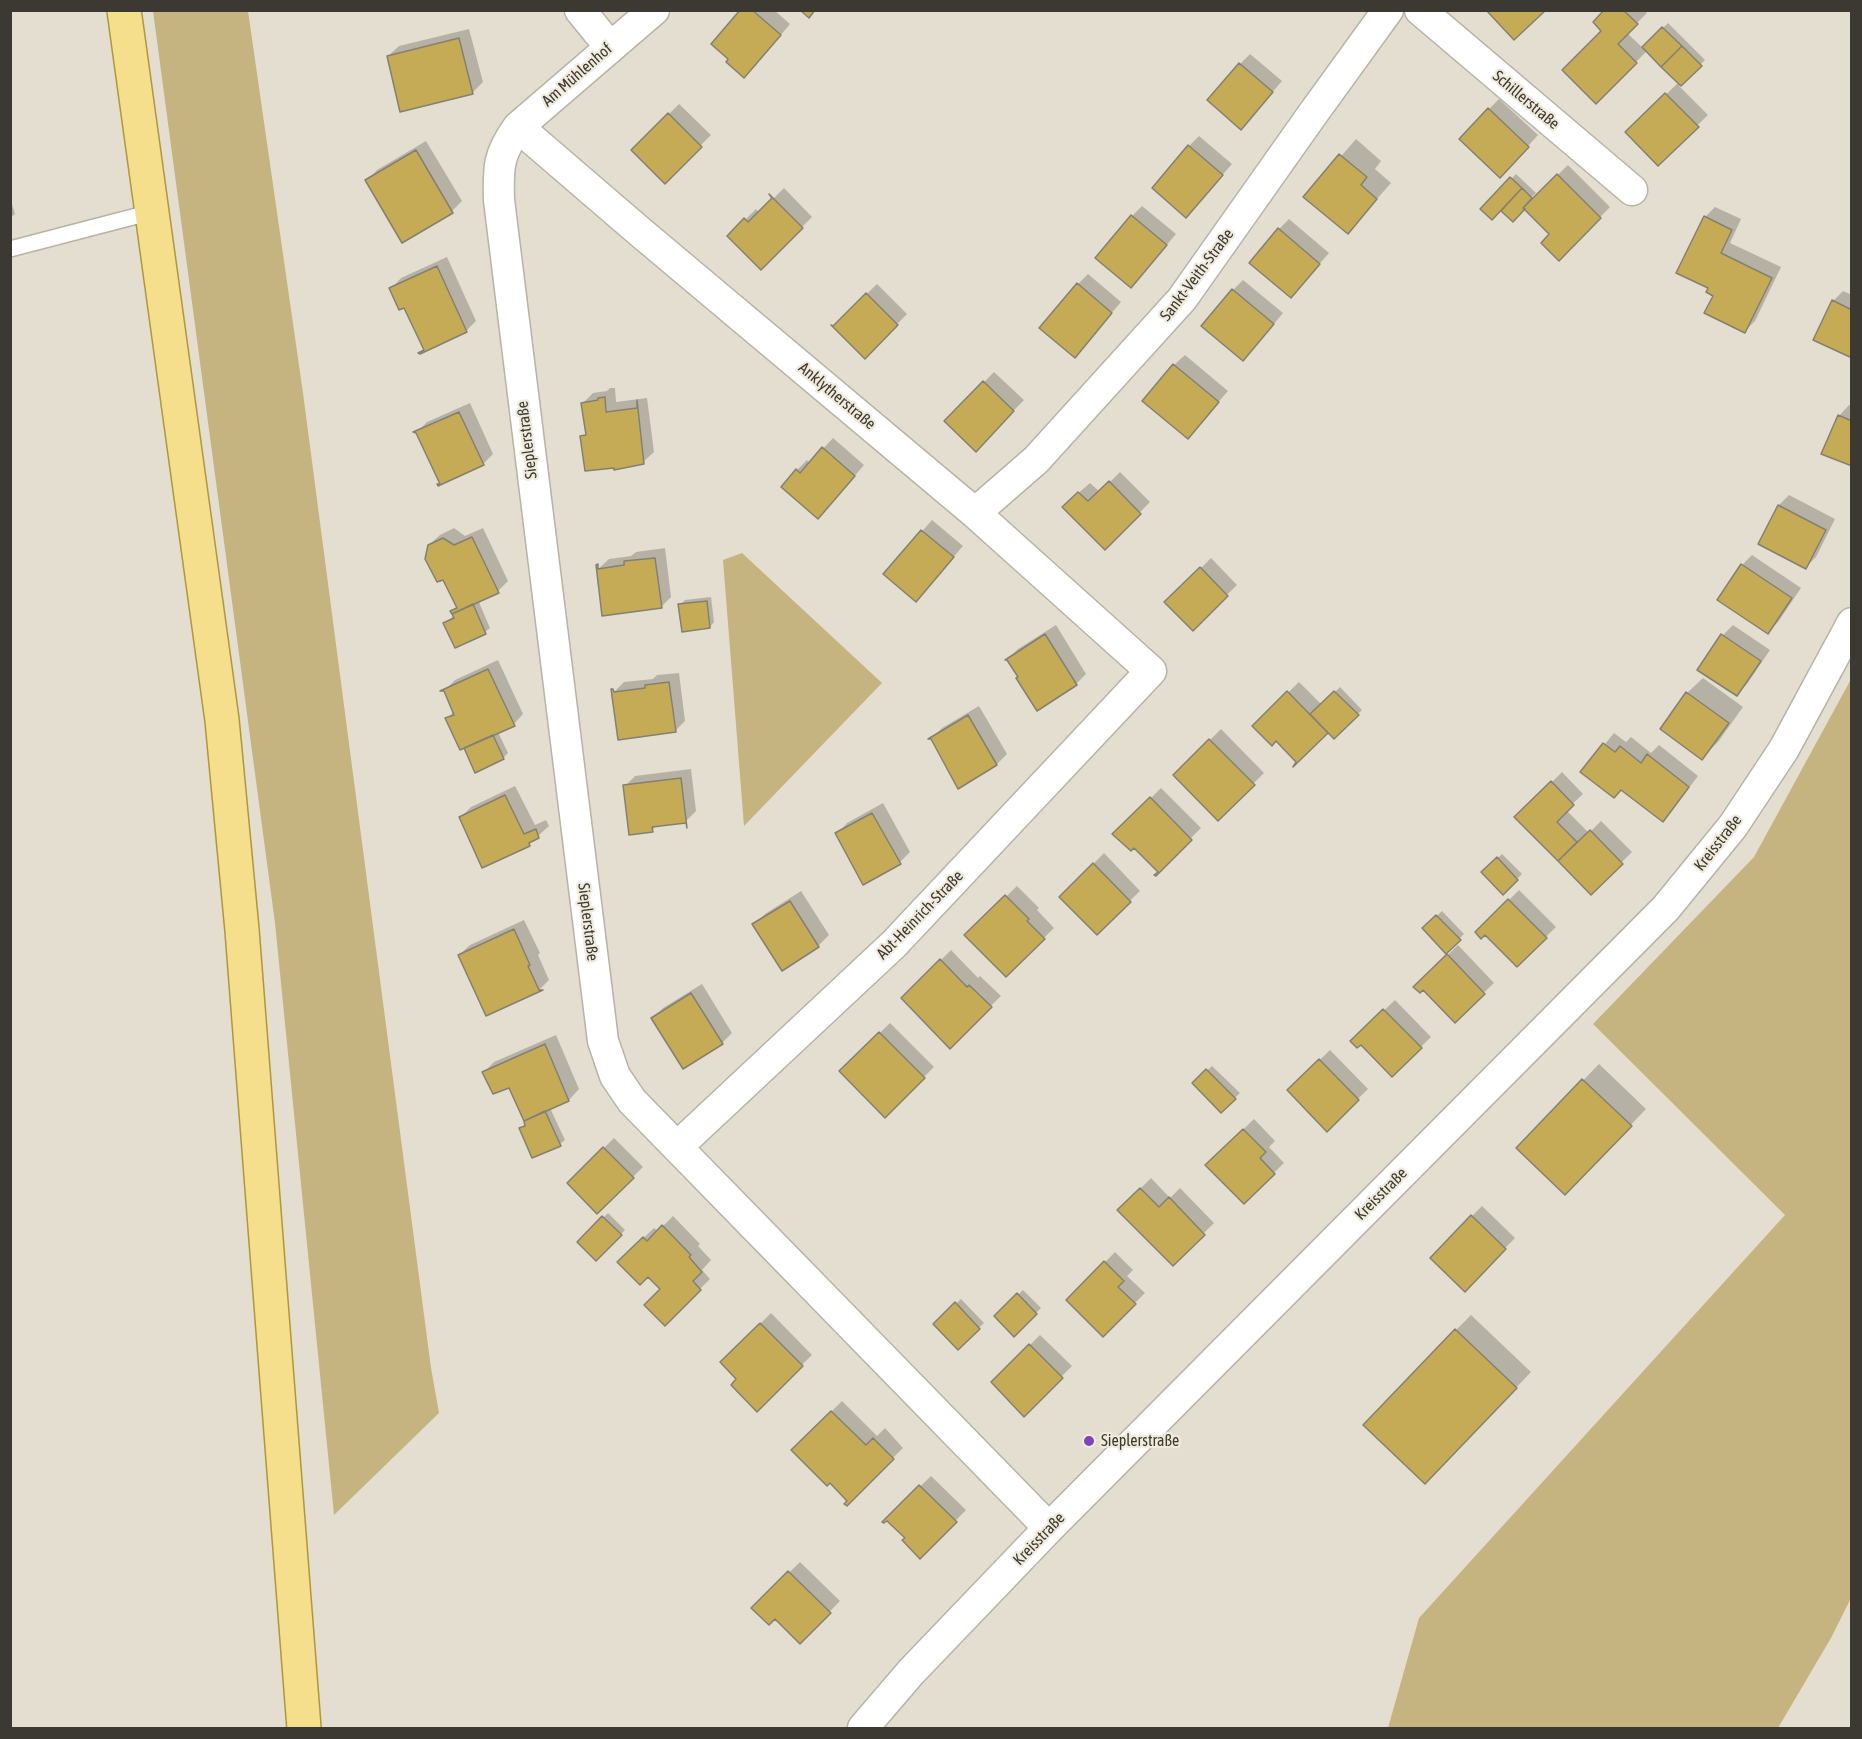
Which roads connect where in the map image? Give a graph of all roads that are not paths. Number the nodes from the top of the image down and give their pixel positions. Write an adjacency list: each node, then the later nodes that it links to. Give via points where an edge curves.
1 (124, 10): 9 (main road)
2 (580, 10): 6 (street)
3 (654, 10): 6 (street, Am Mühlenhof)
4 (1388, 10): 11 (street, Sankt-Veith-Straße, via 1182,299 1036,460)
5 (1420, 10): 8 (street, Schillerstraße)
6 (610, 47): 7 (street, Am Mühlenhof)
7 (511, 136): 11 (street, Anklytherstraße, via 639,231); 14 (street, Sieplerstraße, via 498,167 499,200 603,1041 615,1077 632,1101)
8 (1632, 190)
9 (152, 212): 10 (lane); 16 (main road, via 222,720)
10 (10, 249)
11 (975, 513): 13 (street, Anklytherstraße)
12 (1851, 623): 15 (street, Kreisstraße, via 1778,759 1733,826 1666,908)
13 (1151, 671): 14 (street, Abt-Heinrich-Straße, via 894,945)
14 (677, 1147): 15 (street, Sieplerstraße)
15 (1049, 1528): 17 (street, Kreisstraße)
16 (304, 1728)
17 (863, 1728)

